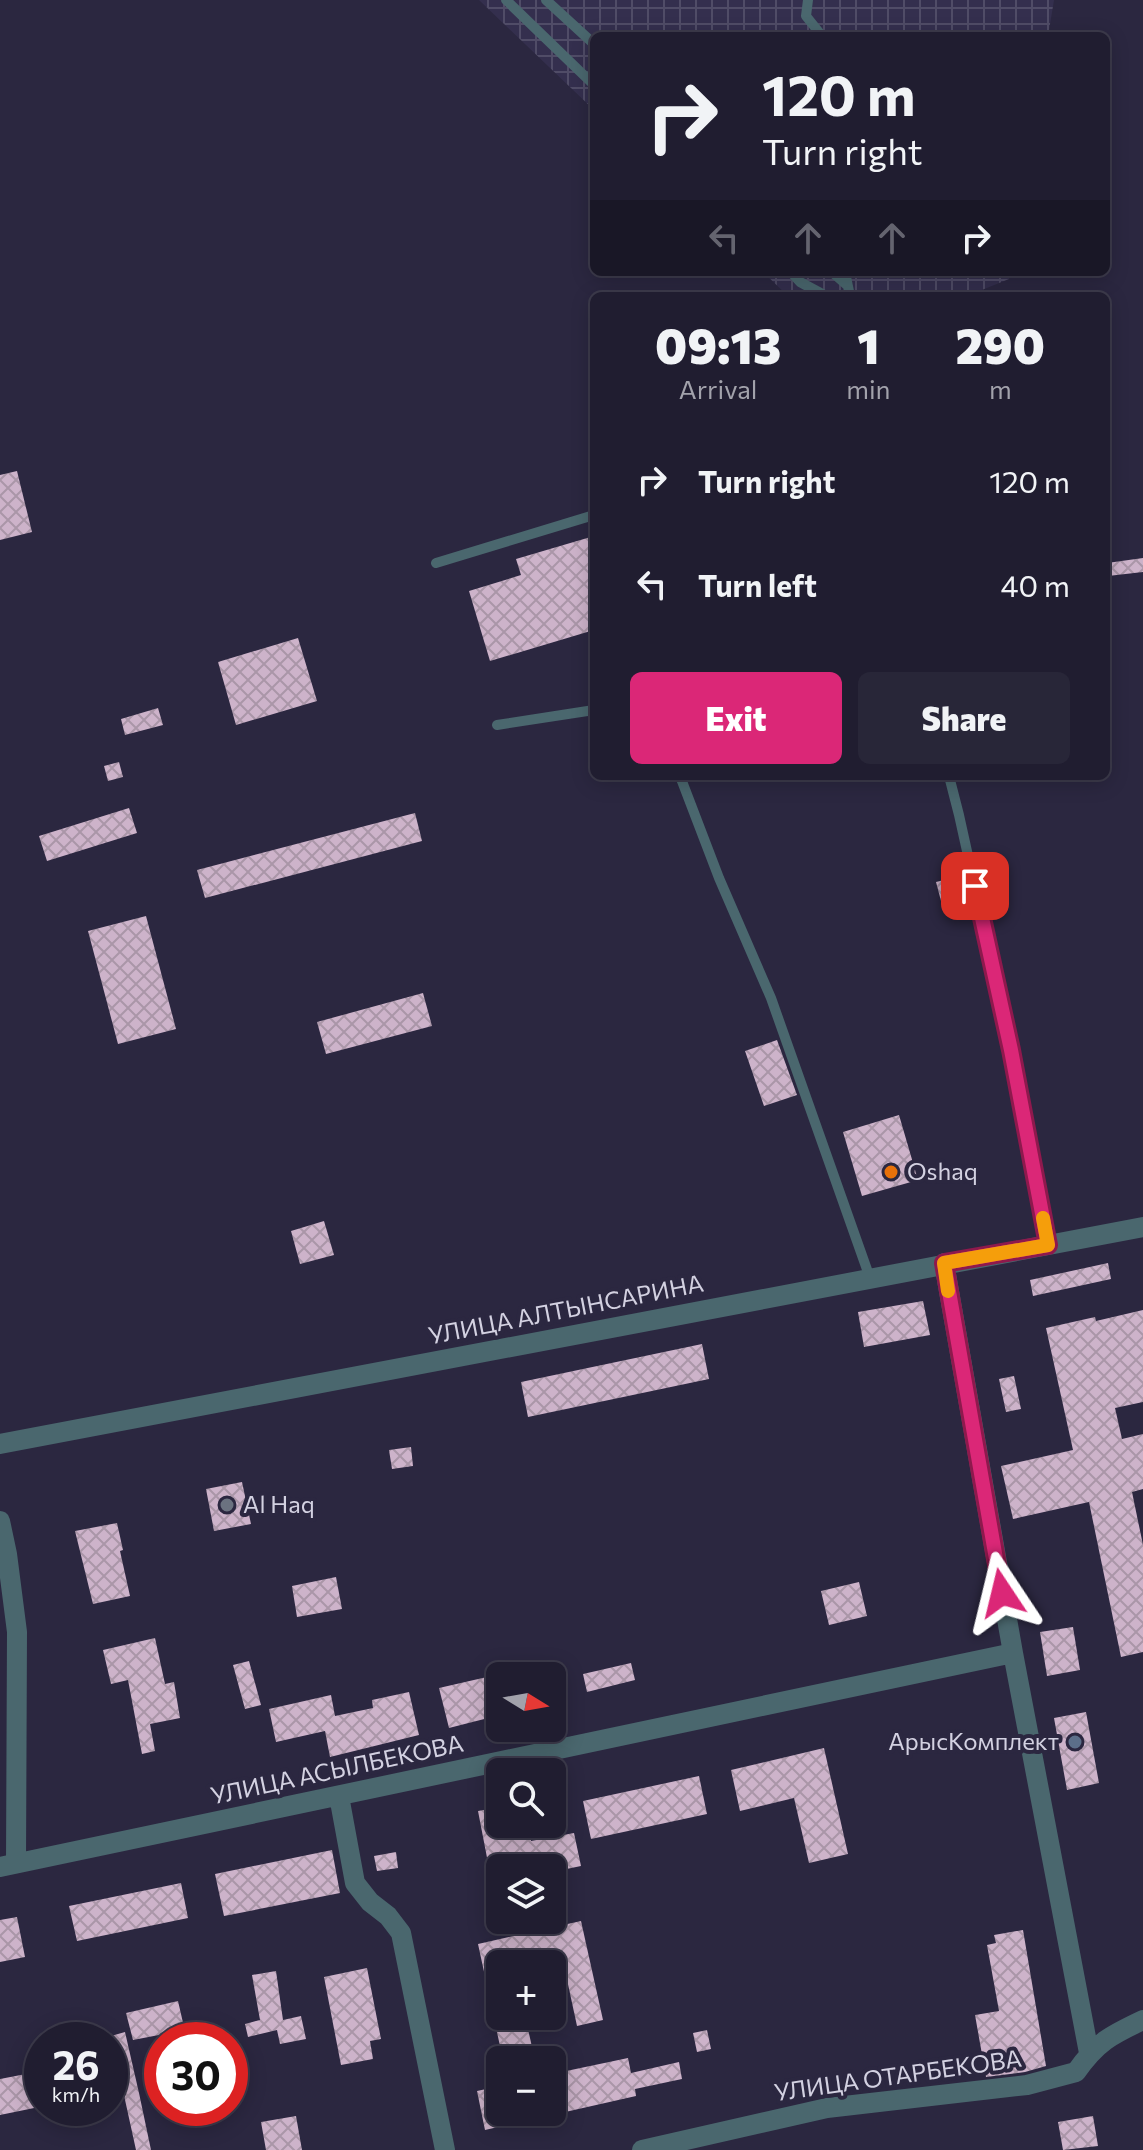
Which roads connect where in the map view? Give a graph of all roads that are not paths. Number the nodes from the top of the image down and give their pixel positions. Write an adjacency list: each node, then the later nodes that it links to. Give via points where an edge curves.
1 (506, 0): 6 (lane)
2 (546, 0): 5 (lane)
3 (808, 0): 4 (lane, via 806,16)
4 (819, 32)
5 (590, 40)
6 (590, 81)
7 (795, 276): 10 (lane)
8 (836, 276): 9 (lane)
9 (849, 291)
10 (819, 292)
11 (590, 516): 12 (lane)
12 (436, 563)
13 (590, 711): 14 (lane)
14 (497, 725)
15 (682, 780): 20 (lane, via 771,998)
16 (950, 780): 18 (lane)
17 (1143, 1227): 18 (street, УЛИЦА АЛТЫНСАРИНА)
18 (1048, 1245): 19 (street, УЛИЦА АЛТЫНСАРИНА)
19 (944, 1263): 20 (street, УЛИЦА АЛТЫНСАРИНА); 23 (street)
20 (870, 1278): 21 (street, УЛИЦА АЛТЫНСАРИНА)
21 (0, 1444)
22 (0, 1521): 25 (street, via 17,1632)
23 (1013, 1653): 24 (street, УЛИЦА АСЫЛБЕКОВА); 27 (street)
24 (339, 1796): 25 (street, УЛИЦА АСЫЛБЕКОВА); 28 (street, via 355,1883 401,1933)
25 (8, 1865)
26 (1143, 2020): 27 (street, УЛИЦА ОТАРБЕКОВА, via 1109,2036)
27 (1089, 2053): 29 (street, УЛИЦА ОТАРБЕКОВА, via 1076,2072 1027,2085 827,2108)
28 (445, 2150)
29 (642, 2150)

